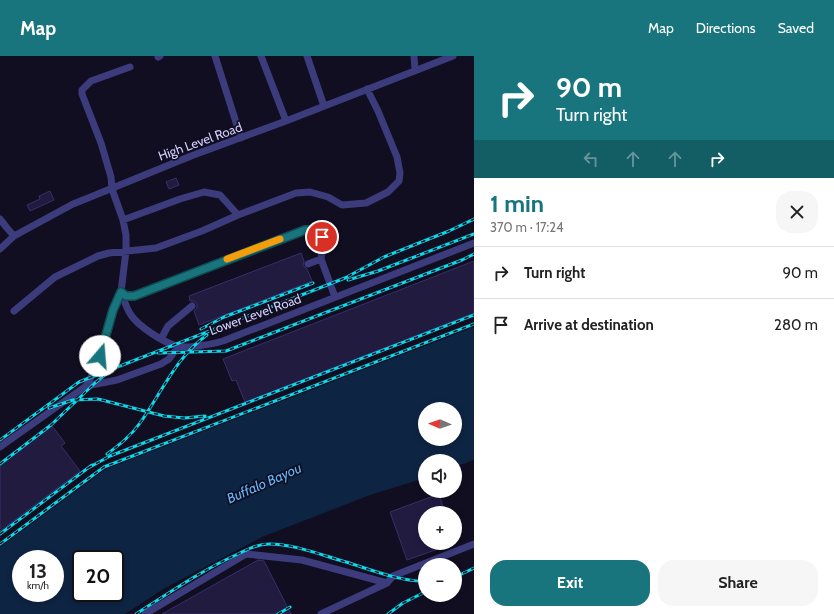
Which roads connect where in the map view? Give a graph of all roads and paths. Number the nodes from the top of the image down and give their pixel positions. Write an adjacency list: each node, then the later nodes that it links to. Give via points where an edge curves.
1 (215, 56): 11 (lane)
2 (261, 56): 10 (lane)
3 (307, 56): 9 (lane)
4 (414, 56): 7 (lane)
5 (453, 56): 7 (lane, High Level Road)
6 (130, 67): 12 (lane, via 90,81 82,90 101,143)
7 (415, 70): 8 (lane, High Level Road)
8 (367, 89): 9 (lane, High Level Road); 13 (lane, via 397,157 399,181 388,192 366,203 342,205 328,197 310,192 296,193)
9 (324, 106): 10 (lane, High Level Road)
10 (286, 121): 11 (lane, High Level Road)
11 (241, 138): 12 (lane, High Level Road, via 163,166)
12 (112, 189): 15 (lane); 16 (lane, High Level Road, via 74,204)
13 (238, 215): 15 (lane, via 220,195 204,192); 19 (lane, via 156,248)
14 (0, 219): 16 (lane)
15 (123, 220): 19 (lane)
16 (14, 236): 18 (lane, High Level Road)
17 (474, 243): 23 (lane, Lower Level Road)
18 (0, 249)
19 (126, 251): 22 (lane); 25 (lane, via 98,256 55,278)
20 (321, 259): 21 (lane); 22 (lane, via 322,237 308,229 134,296 126,296); 23 (lane)
21 (308, 264)
22 (121, 292): 26 (lane, via 131,316); 28 (lane, via 100,356)
23 (335, 296): 27 (lane, Lower Level Road, via 223,341)
24 (192, 306): 26 (lane, via 168,326)
25 (14, 311)
26 (161, 339): 27 (lane)
27 (178, 347): 28 (lane, via 169,359 161,364 117,380)
28 (86, 386): 29 (lane)
29 (0, 447)
30 (474, 544): 31 (lane, via 393,576)
31 (387, 583): 32 (lane, via 302,560 246,554); 33 (lane)
32 (146, 614)
33 (321, 614)

